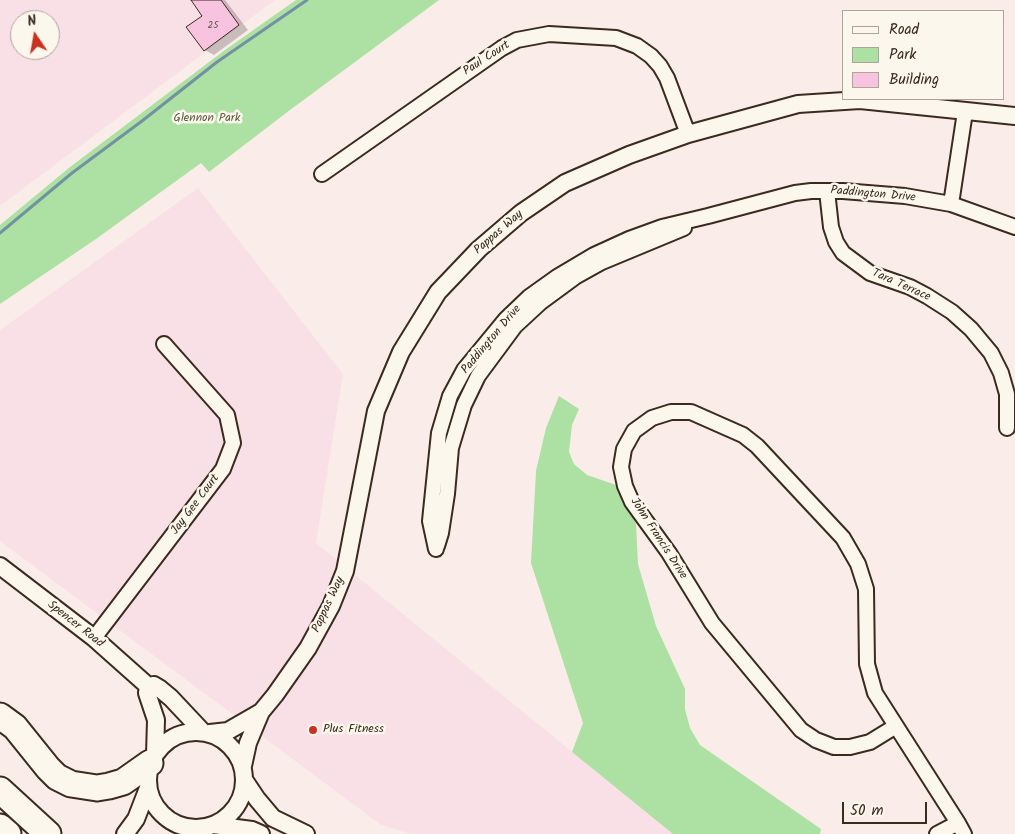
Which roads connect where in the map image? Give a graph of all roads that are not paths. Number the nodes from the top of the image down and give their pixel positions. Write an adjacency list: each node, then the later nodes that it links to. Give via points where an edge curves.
1 (965, 112): 2 (street, Pappas Way); 3 (street, Pappas Way, via 860,100 798,104); 6 (street)
2 (1015, 116)
3 (688, 134): 4 (street, Paul Court, via 667,78 651,56 616,38 550,34 525,38 502,48); 14 (street, Pappas Way, via 565,183 521,213 479,249 438,292 401,352 376,412 345,571 330,606 297,665)
4 (322, 174)
5 (828, 191): 6 (street, Paddington Drive, via 905,196); 7 (street, Paddington Drive, via 795,193); 10 (street, Tara Terrace, via 832,227 843,253 870,272 910,287 952,312 991,353 1001,373 1006,394)
6 (951, 204): 8 (street, Paddington Drive)
7 (708, 216): 7 (street, Paddington Drive, via 662,226 629,239 557,277 506,319 464,370 450,396 439,433 430,521 436,549 447,494 451,448 464,406 478,376 515,326 575,277)
8 (1015, 227)
9 (164, 344): 12 (street, Jay Gee Court, via 227,415 233,443 223,470)
10 (1007, 428)
11 (0, 566): 12 (street, Spencer Road)
12 (94, 638): 13 (street, Spencer Road)
13 (148, 686): 17 (street, Spencer Road, via 154,685 171,698); 18 (street, via 147,693 156,720)
14 (261, 712): 17 (street, Pappas Way, via 228,731); 19 (street, Pappas Way, via 248,743)
15 (0, 716): 18 (highway, via 15,727 53,772 71,784 97,788 109,786 126,780)
16 (896, 726): 16 (street, John Francis Drive, via 870,742 850,747 834,747 801,730 712,622 632,502 621,467 624,449 634,431 652,418 671,412 691,412 742,435 757,446 843,538 858,564 866,588 867,664 875,693); 24 (street, John Francis Drive)
17 (206, 732): 18 (street, via 175,736 164,743); 19 (street, via 225,740 236,752)
18 (152, 758): 20 (street, via 147,775)
19 (244, 773): 23 (street, via 242,795 236,808); 30 (street, via 257,799 273,818)
20 (148, 788): 23 (street, via 152,802 173,823); 27 (street, via 136,819)
21 (0, 790): 26 (highway)
22 (0, 827): 25 (highway)
23 (207, 827): 28 (street); 29 (street, via 252,830)
24 (961, 828): 31 (street)
25 (8, 834)
26 (48, 834)
27 (125, 834)
28 (176, 834)
29 (261, 834)
30 (306, 834)
31 (937, 834)

